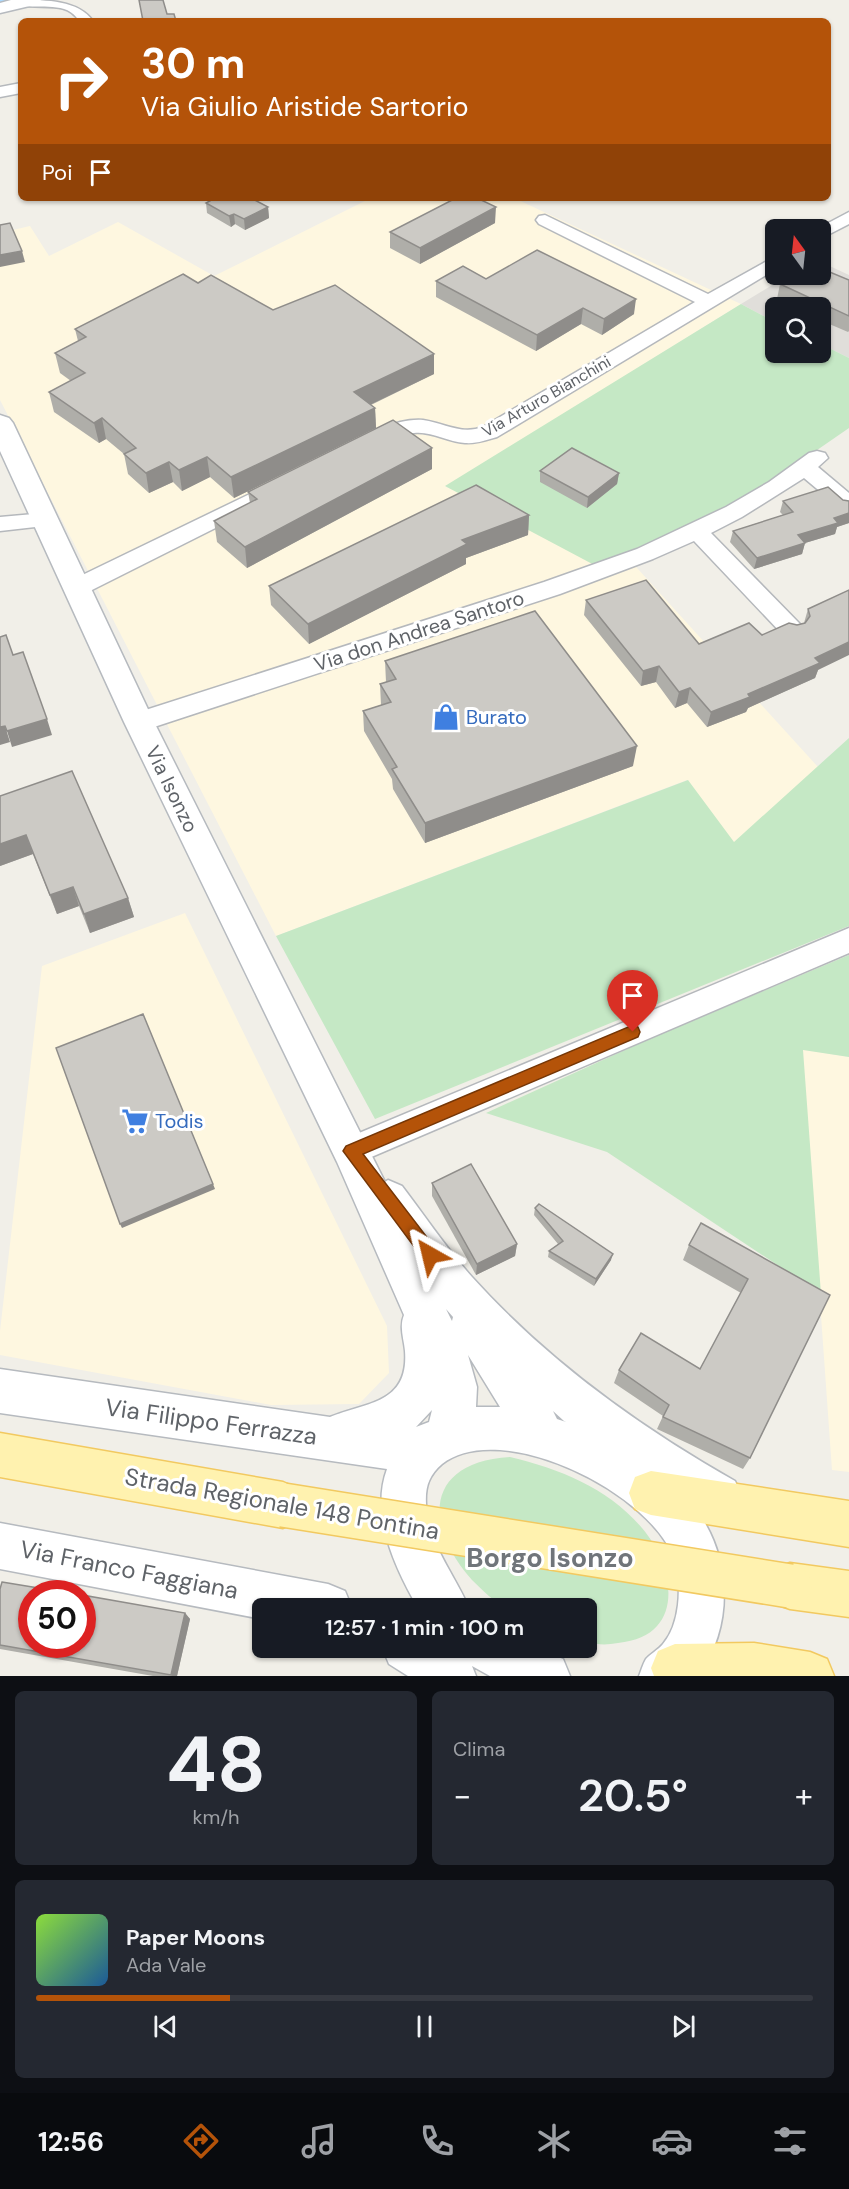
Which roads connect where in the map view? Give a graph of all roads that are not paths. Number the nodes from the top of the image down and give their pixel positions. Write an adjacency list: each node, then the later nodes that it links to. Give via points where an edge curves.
1 (29, 1): 2 (main road); 3 (street, via 71,6)
2 (0, 8)
3 (85, 18)
4 (18, 89): 5 (street)
5 (0, 92)
6 (849, 218): 8 (street)
7 (545, 220): 10 (street)
8 (831, 228)
9 (765, 267): 10 (street, Via Arturo Bianchini)
10 (708, 301): 12 (street, Via Arturo Bianchini, via 484,434 456,438 426,427 410,427 394,430)
11 (0, 423): 15 (main road, Via Isonzo)
12 (353, 451)
13 (300, 477): 18 (street)
14 (849, 504): 17 (street, Via don Andrea Santoro, via 811,463 750,505)
15 (45, 520): 16 (street); 18 (main road, Via Isonzo)
16 (0, 524)
17 (697, 531): 19 (street); 20 (street, Via don Andrea Santoro, via 573,581)
18 (78, 587): 20 (main road, Via Isonzo)
19 (792, 630)
20 (139, 722): 22 (main road, Via Isonzo)
21 (849, 940): 22 (street)
22 (351, 1151): 23 (main road, Via Isonzo)
23 (439, 1297): 25 (main road, via 478,1336); 26 (main road, via 423,1381 403,1412 382,1424); 27 (main road, via 455,1387 453,1421); 30 (main road, via 488,1324 540,1372 640,1450)
24 (0, 1391): 26 (main road, Via Filippo Ferrazza)
25 (543, 1436): 27 (main road, via 488,1428); 29 (main road, via 615,1468)
26 (320, 1438): 27 (main road, Via Filippo Ferrazza)
27 (434, 1443): 35 (main road, via 411,1464 403,1499 420,1565)
28 (0, 1455): 33 (main road, Strada Regionale 148 Pontina, bridge, via 283,1505)
29 (651, 1493): 30 (main road); 38 (main road, via 689,1540 698,1561 701,1609 689,1650)
30 (731, 1504): 31 (main road)
31 (849, 1524)
32 (0, 1546): 34 (main road, Via Franco Faggiana)
33 (849, 1594)
34 (272, 1598)
35 (438, 1598)
36 (423, 1658): 39 (main road)
37 (498, 1659): 40 (main road)
38 (670, 1673): 41 (main road, via 754,1667)
39 (452, 1676)
40 (546, 1676)
41 (810, 1676)

